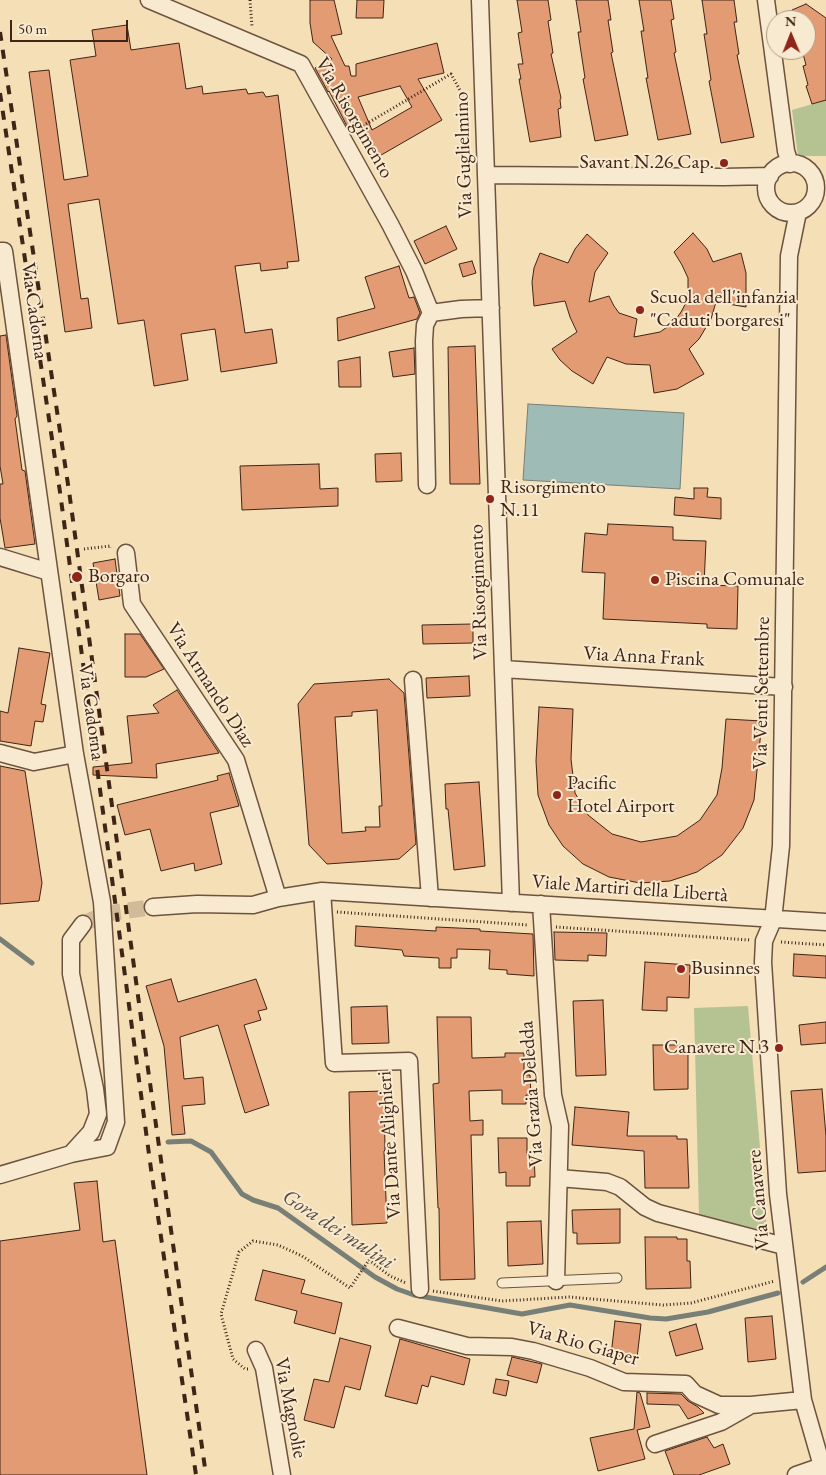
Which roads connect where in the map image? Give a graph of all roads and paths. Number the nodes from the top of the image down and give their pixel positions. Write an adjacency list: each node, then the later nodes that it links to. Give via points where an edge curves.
1 (149, 0): 5 (street, Via Risorgimento)
2 (250, 0): 5 (path)
3 (480, 0): 6 (street, Via Guglielmino)
4 (766, 0): 8 (street)
5 (254, 45): 7 (street, Via Risorgimento, via 301,64)
6 (484, 107): 7 (path, via 469,107 451,74); 9 (street, Via Guglielmino)
7 (342, 137): 17 (street, Via Risorgimento, via 414,271)
8 (790, 164): 10 (street, via 782,165); 11 (street, via 798,164 810,172)
9 (486, 175): 10 (street); 16 (street, Via Guglielmino)
10 (770, 176): 12 (street, via 766,192 773,206)
11 (821, 196): 13 (street)
12 (780, 211): 13 (street); 15 (street, Via Venti Settembre)
13 (798, 212): 15 (street, Via Venti Settembre)
14 (0, 251): 23 (street, Via Cadorna, via 4,251)
15 (789, 256): 26 (street, Via Venti Settembre)
16 (490, 308): 17 (street); 24 (street, Via Risorgimento)
17 (431, 313): 18 (street, via 425,325 424,340)
18 (427, 485)
19 (110, 546): 20 (path)
20 (84, 549)
21 (126, 553): 30 (street, Via Armando Diaz, via 132,604 236,760)
22 (0, 557): 23 (street)
23 (49, 572): 28 (street, Via Cadorna)
24 (502, 669): 26 (street, Via Anna Frank); 32 (street, Via Risorgimento)
25 (413, 680): 31 (street)
26 (784, 687): 36 (street, Via Venti Settembre, via 781,846)
27 (0, 753): 28 (street, via 34,762)
28 (75, 754): 42 (street, Via Cadorna, via 102,902 116,1122 107,1147)
29 (322, 890): 30 (street, Viale Martiri della Libertà); 31 (street, Viale Martiri della Libertà); 35 (street, Via Dante Alighieri)
30 (278, 898): 34 (street, Viale Martiri della Libertà, via 254,905)
31 (430, 898): 32 (street, Viale Martiri della Libertà)
32 (511, 903): 33 (street, Viale Martiri della Libertà)
33 (541, 904): 36 (street, Viale Martiri della Libertà); 39 (street, Via Grazia Deledda)
34 (153, 907)
35 (324, 911): 39 (path); 50 (street, Via Dante Alighieri, via 334,1063 408,1061)
36 (772, 920): 37 (street, Viale Martiri della Libertà); 40 (street, Via Canavere)
37 (826, 922)
38 (83, 924): 42 (street, via 71,940 71,974 98,1114 91,1132)
39 (543, 926): 40 (path); 44 (street, Via Grazia Deledda, via 554,1096 560,1126)
40 (764, 941): 41 (path); 45 (street, Via Canavere, via 778,1194)
41 (826, 945)
42 (72, 1154): 43 (street)
43 (0, 1176)
44 (559, 1178): 45 (street, via 607,1182 658,1213); 48 (street, Via Grazia Deledda)
45 (784, 1246): 54 (street, Via Canavere)
46 (365, 1265): 53 (path, via 350,1288 302,1256 278,1246 253,1242 239,1252 221,1314 234,1359 245,1369)
47 (617, 1278): 48 (lane)
48 (556, 1281): 49 (lane)
49 (502, 1283)
50 (420, 1289)
51 (398, 1328): 55 (street, Via Rio Giaper, via 467,1346 512,1346 533,1351 624,1382 686,1384 695,1394 719,1405)
52 (256, 1350): 53 (street, Via Magnolie)
53 (264, 1368): 58 (street, Via Magnolie)
54 (803, 1400): 55 (street, Via Rio Giaper); 57 (street, Via Canavere)
55 (751, 1405): 56 (street, Via Rio Giaper, via 721,1422)
56 (655, 1444)
57 (824, 1470): 59 (street)
58 (282, 1475)
59 (796, 1475)

